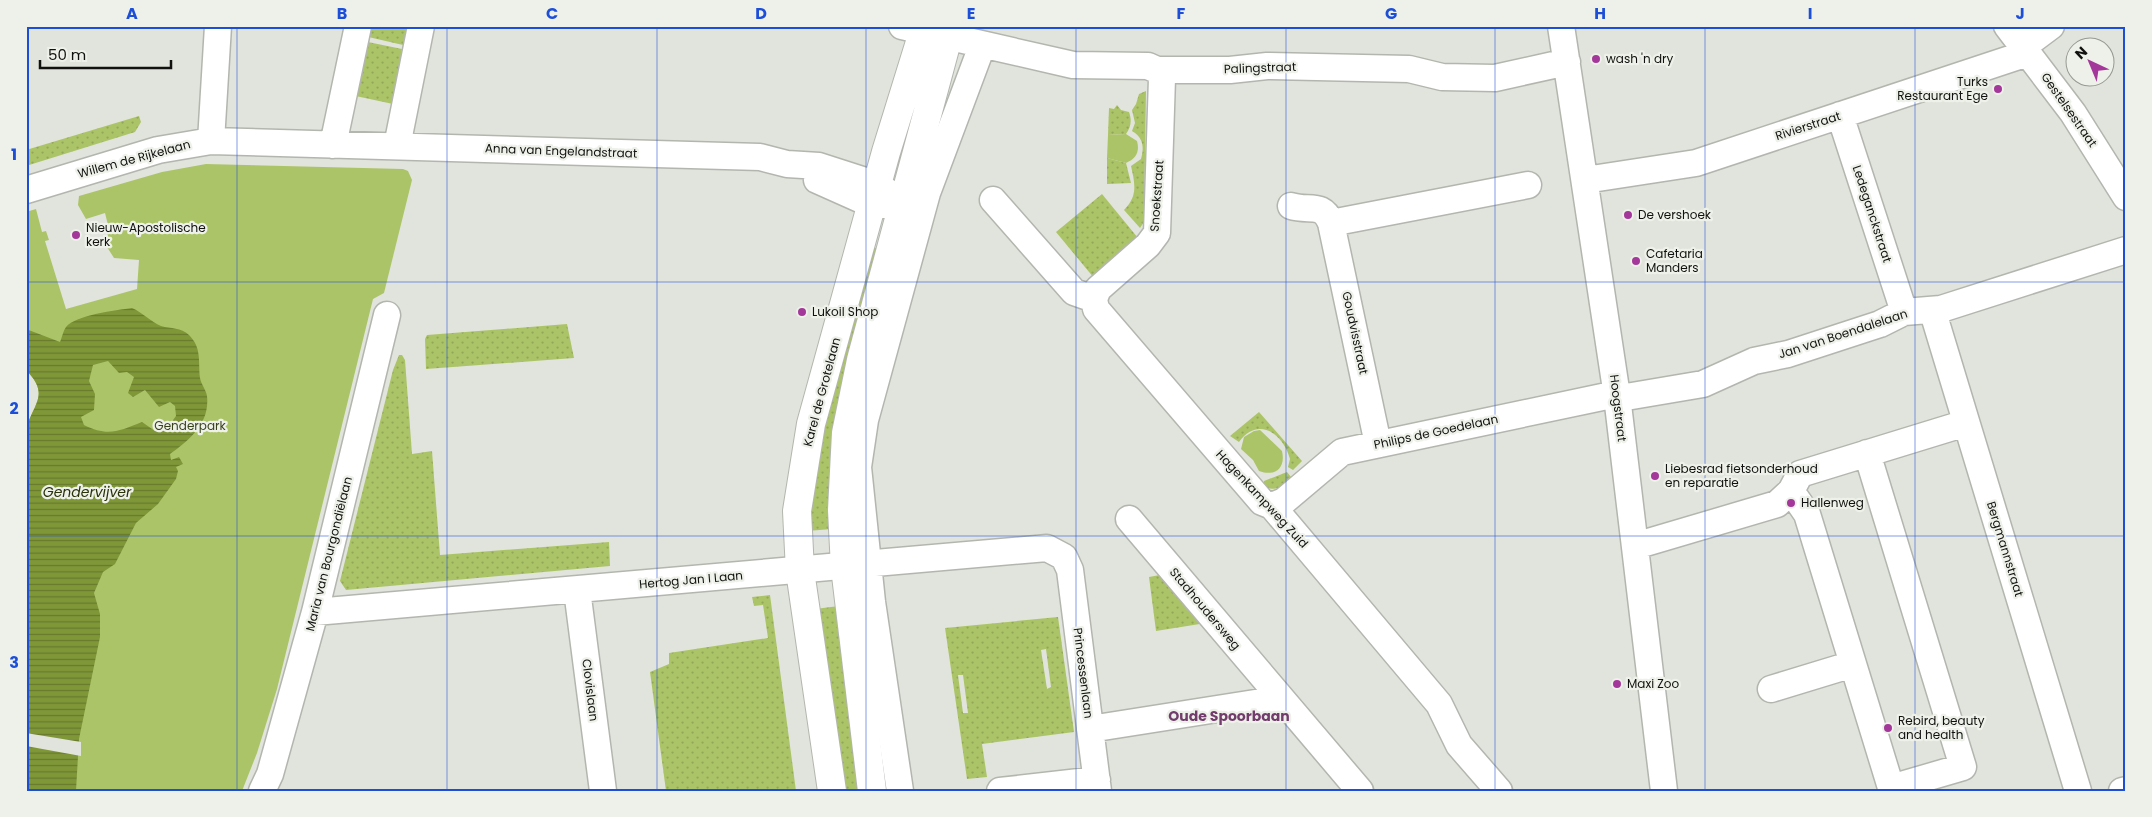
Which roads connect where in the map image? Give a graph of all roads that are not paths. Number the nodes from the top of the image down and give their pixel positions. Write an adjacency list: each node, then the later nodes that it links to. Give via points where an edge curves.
1 (218, 26): 14 (street)
2 (358, 26): 15 (street)
3 (421, 26): 16 (street)
4 (1561, 26): 11 (street, Hoogstraat)
5 (2008, 26): 10 (street, Gestelsestraat)
6 (2051, 26): 10 (street)
7 (917, 28): 8 (street, Palingstraat); 20 (main road, Karel de Grotelaan)
8 (950, 32): 9 (street, Palingstraat); 23 (main road)
9 (982, 46): 12 (street, Palingstraat, via 1074,65 1148,66); 40 (street, via 927,193 864,420 857,475)
10 (2025, 50): 13 (street, Rivierstraat); 21 (street, Gestelsestraat, via 2073,113)
11 (1567, 62): 12 (street, Palingstraat, via 1495,78 1442,77 1390,68 1267,66 1230,70); 17 (street, Hoogstraat)
12 (1157, 70): 27 (street, Snoekstraat, via 1162,78 1157,233 1098,289)
13 (1840, 115): 17 (street, Rivierstraat, via 1696,163); 29 (street, Ledeganckstraat)
14 (210, 141): 15 (street, Willem de Rijkelaan); 19 (street, Willem de Rijkelaan, via 158,150)
15 (333, 145): 16 (street, Anna van Engelandstraat)
16 (396, 146): 20 (street, Anna van Engelandstraat, via 760,158 819,166)
17 (1585, 180): 31 (street, Hoogstraat)
18 (1528, 185): 25 (street)
19 (26, 190)
20 (876, 195): 23 (street, Anna van Engelandstraat); 41 (main road, Karel de Grotelaan, via 811,424 797,511)
21 (2126, 197)
22 (993, 200): 27 (street, via 1074,292)
23 (904, 204): 40 (main road, via 861,360 846,434 842,510)
24 (1291, 206): 25 (street, via 1320,208 1327,213)
25 (1331, 223): 33 (street, Goudvisstraat)
26 (2126, 250): 28 (street, Jan van Boendalelaan)
27 (1094, 299): 36 (street, Hagenkampweg Zuid, via 1096,309 1155,378 1262,502)
28 (1941, 308): 29 (street, Jan van Boendalelaan); 32 (street, Bergmannstraat, via 1935,319)
29 (1904, 312): 31 (street, Jan van Boendalelaan, via 1880,324 1797,351 1754,361 1703,384)
30 (387, 315): 43 (street, Maria van Bourgondiëlaan)
31 (1617, 396): 33 (street, Philips de Goedelaan); 38 (street, Hoogstraat)
32 (1966, 423): 34 (street); 60 (street, Bergmannstraat)
33 (1378, 444): 36 (street, Philips de Goedelaan, via 1342,452 1284,501)
34 (1867, 453): 35 (street, via 1800,474); 49 (street, via 1963,767)
35 (1791, 491): 38 (street, via 1777,504); 44 (street, via 1807,514)
36 (1272, 506): 58 (street, Hagenkampweg Zuid, via 1439,704 1459,745)
37 (1129, 519): 46 (street, Stadhoudersweg)
38 (1635, 546): 59 (street, Hoogstraat)
39 (1064, 557): 40 (street, Hertog Jan I Laan, via 1047,548); 47 (street, Princessenlaan, via 1070,570)
40 (857, 566): 41 (street, Hertog Jan I Laan); 54 (main road); 55 (street)
41 (800, 571): 42 (street, Hertog Jan I Laan); 53 (main road, Karel de Grotelaan)
42 (577, 590): 43 (street, Hertog Jan I Laan); 52 (street, Clovislaan)
43 (315, 612): 51 (street, Maria van Bourgondiëlaan, via 270,774)
44 (1853, 664): 45 (street); 49 (street)
45 (1771, 689)
46 (1281, 699): 47 (street); 57 (street, Stadhoudersweg)
47 (1090, 729): 48 (street, Princessenlaan)
48 (1097, 785): 56 (street)
49 (1892, 789)
50 (2126, 790): 61 (street)
51 (262, 791)
52 (603, 791)
53 (832, 791)
54 (872, 791)
55 (900, 791)
56 (1000, 791)
57 (1360, 791)
58 (1499, 791)
59 (1664, 791)
60 (2078, 791)
61 (2122, 791)

